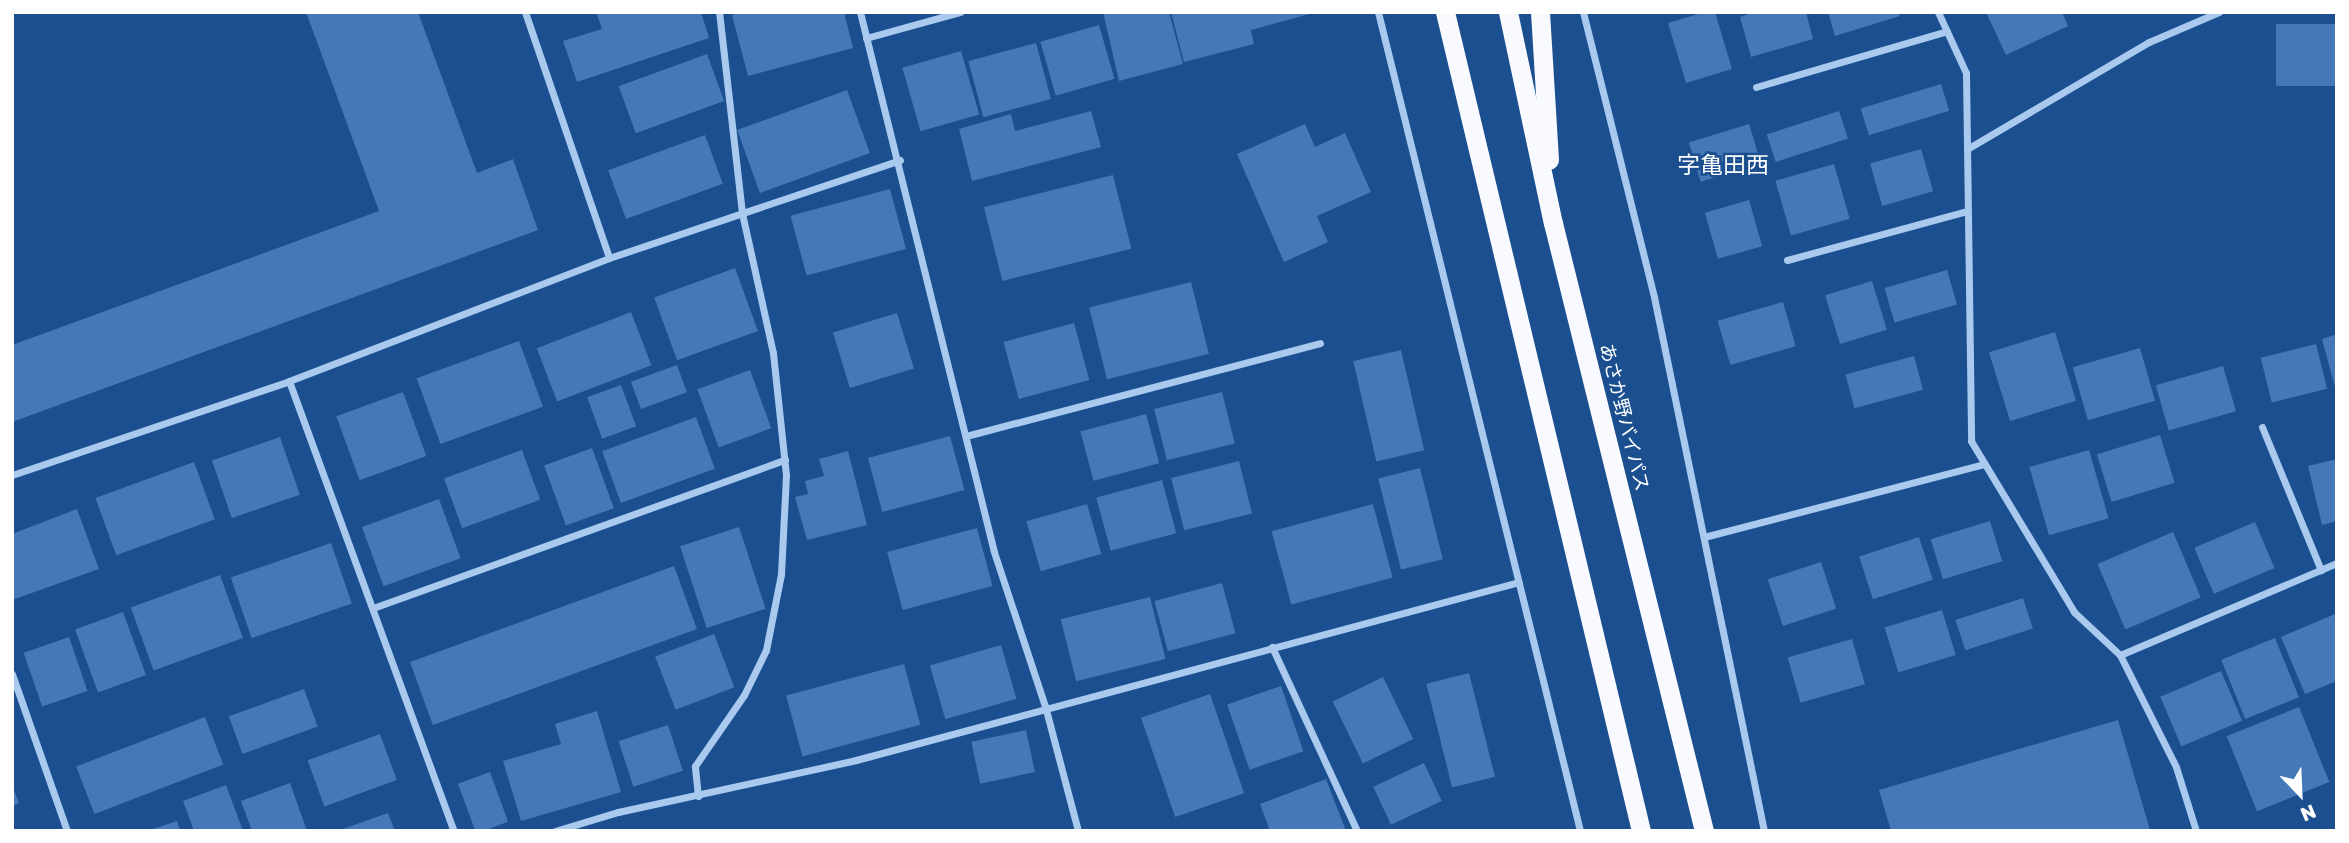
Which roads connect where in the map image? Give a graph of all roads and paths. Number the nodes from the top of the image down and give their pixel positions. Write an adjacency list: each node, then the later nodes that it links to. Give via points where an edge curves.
1 (524, 12): 20 (street)
2 (719, 12): 18 (street)
3 (860, 12): 13 (street)
4 (960, 12): 13 (street)
5 (1378, 12): 32 (street)
6 (1446, 12): 45 (highway)
7 (1508, 12): 19 (highway, あさか野バイパス)
8 (1540, 12): 19 (highway)
9 (1583, 12): 29 (street, via 1654,297)
10 (1938, 12): 12 (street)
11 (2219, 12): 15 (street, via 2149,42)
12 (1947, 32): 14 (street); 15 (street, via 1966,73)
13 (866, 38): 16 (street)
14 (1756, 87)
15 (1967, 149): 17 (street)
16 (900, 160): 18 (street); 25 (street)
17 (1967, 211): 21 (street); 27 (street, via 1971,441)
18 (742, 213): 20 (street); 26 (street, via 765,307)
19 (1553, 223): 46 (highway, あさか野バイパス)
20 (609, 258): 23 (street)
21 (1787, 260)
22 (1320, 343): 25 (street)
23 (289, 381): 28 (street); 33 (street)
24 (2262, 427): 31 (street)
25 (966, 436): 37 (street, via 994,552)
26 (785, 460): 33 (street); 38 (street, via 775,615 766,650 744,695 695,766)
27 (1985, 464): 29 (street); 35 (street, via 2074,612)
28 (12, 475)
29 (1704, 537): 47 (street)
30 (2337, 563): 31 (street)
31 (2321, 570): 35 (street)
32 (1519, 582): 34 (street); 44 (street)
33 (373, 608): 40 (street)
34 (1272, 647): 37 (street); 43 (street)
35 (2120, 655): 48 (street, via 2176,767)
36 (12, 674): 39 (street)
37 (1045, 706): 38 (street, via 856,760); 42 (street)
38 (698, 796): 41 (street, via 618,811)
39 (67, 831)
40 (454, 831)
41 (555, 831)
42 (1078, 831)
43 (1357, 831)
44 (1580, 831)
45 (1641, 831)
46 (1703, 831)
47 (1764, 831)
48 (2196, 831)

